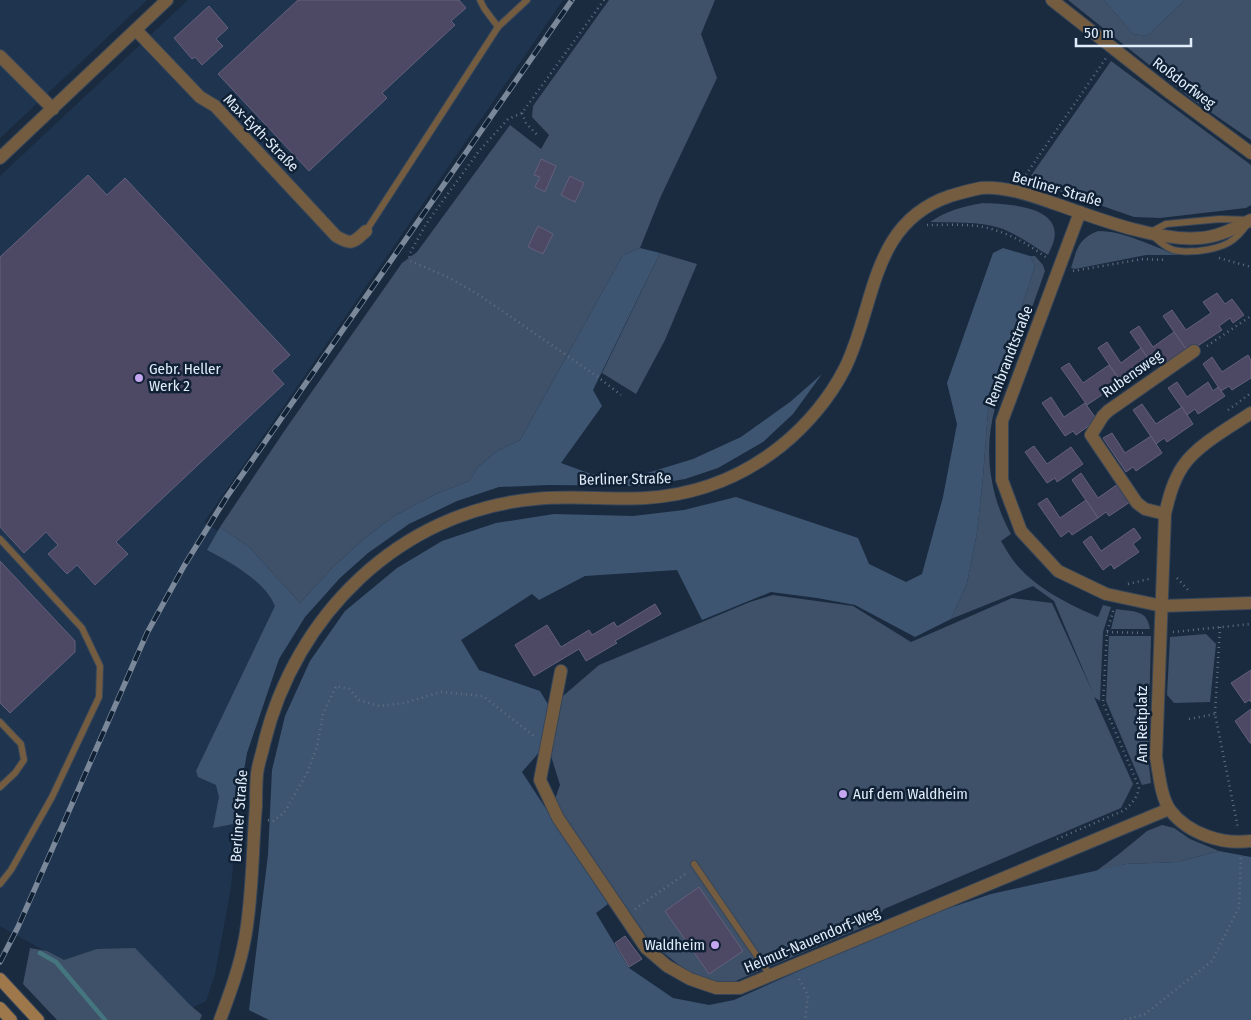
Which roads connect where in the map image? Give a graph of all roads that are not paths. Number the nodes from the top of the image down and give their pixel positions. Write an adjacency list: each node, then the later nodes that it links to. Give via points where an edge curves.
1 (167, 0): 6 (street)
2 (480, 0): 5 (lane)
3 (527, 0): 5 (lane)
4 (1052, 0): 9 (street, Roßdorfweg)
5 (498, 27): 13 (lane)
6 (136, 30): 8 (street); 13 (street, Max-Eyth-Straße, via 200,97 215,106 336,236 347,242 355,241)
7 (0, 56): 8 (street)
8 (53, 109): 10 (street)
9 (1251, 153)
10 (0, 158)
11 (1080, 212): 14 (street, Berliner Straße); 20 (street, Rembrandtstraße, via 1002,421 1002,480 1021,531 1058,571 1106,594); 33 (street, Berliner Straße, via 1034,196 984,188 950,196 918,213 893,239 877,271 863,319 836,383 799,430 740,474 718,484 680,494 643,498 544,498 482,508 404,544 366,573 331,607 307,642 270,718 257,774 250,904 245,938 238,970)
12 (1250, 220): 14 (lane, via 1220,218 1178,222); 14 (street, Berliner Straße, via 1217,236 1198,239)
13 (366, 231)
14 (1149, 232)
15 (1194, 351): 17 (street, Rubensweg, via 1108,411 1090,435 1137,503 1145,509)
16 (1251, 413): 17 (street, via 1207,443 1184,466 1170,492)
17 (1165, 514): 20 (street)
18 (0, 539): 27 (lane, via 82,628 100,666 99,697 52,797)
19 (1251, 604): 20 (street, Rembrandtstraße)
20 (1162, 606): 24 (street, Am Reitplatz, via 1156,757 1160,784)
21 (561, 671): 28 (street, Helmut-Nauendorf-Weg, via 540,780 558,818 623,916 646,948 666,966 690,978 716,988 740,988)
22 (0, 722): 23 (lane, via 21,744 24,760)
23 (0, 787)
24 (1170, 809): 25 (street, Am Reitplatz, via 1190,829 1215,838); 28 (street, Helmut-Nauendorf-Weg)
25 (1246, 842)
26 (695, 866): 28 (lane)
27 (0, 884)
28 (770, 975)
29 (0, 979): 32 (street)
30 (0, 1008): 31 (street)
31 (11, 1020)
32 (38, 1020)
33 (220, 1020)

